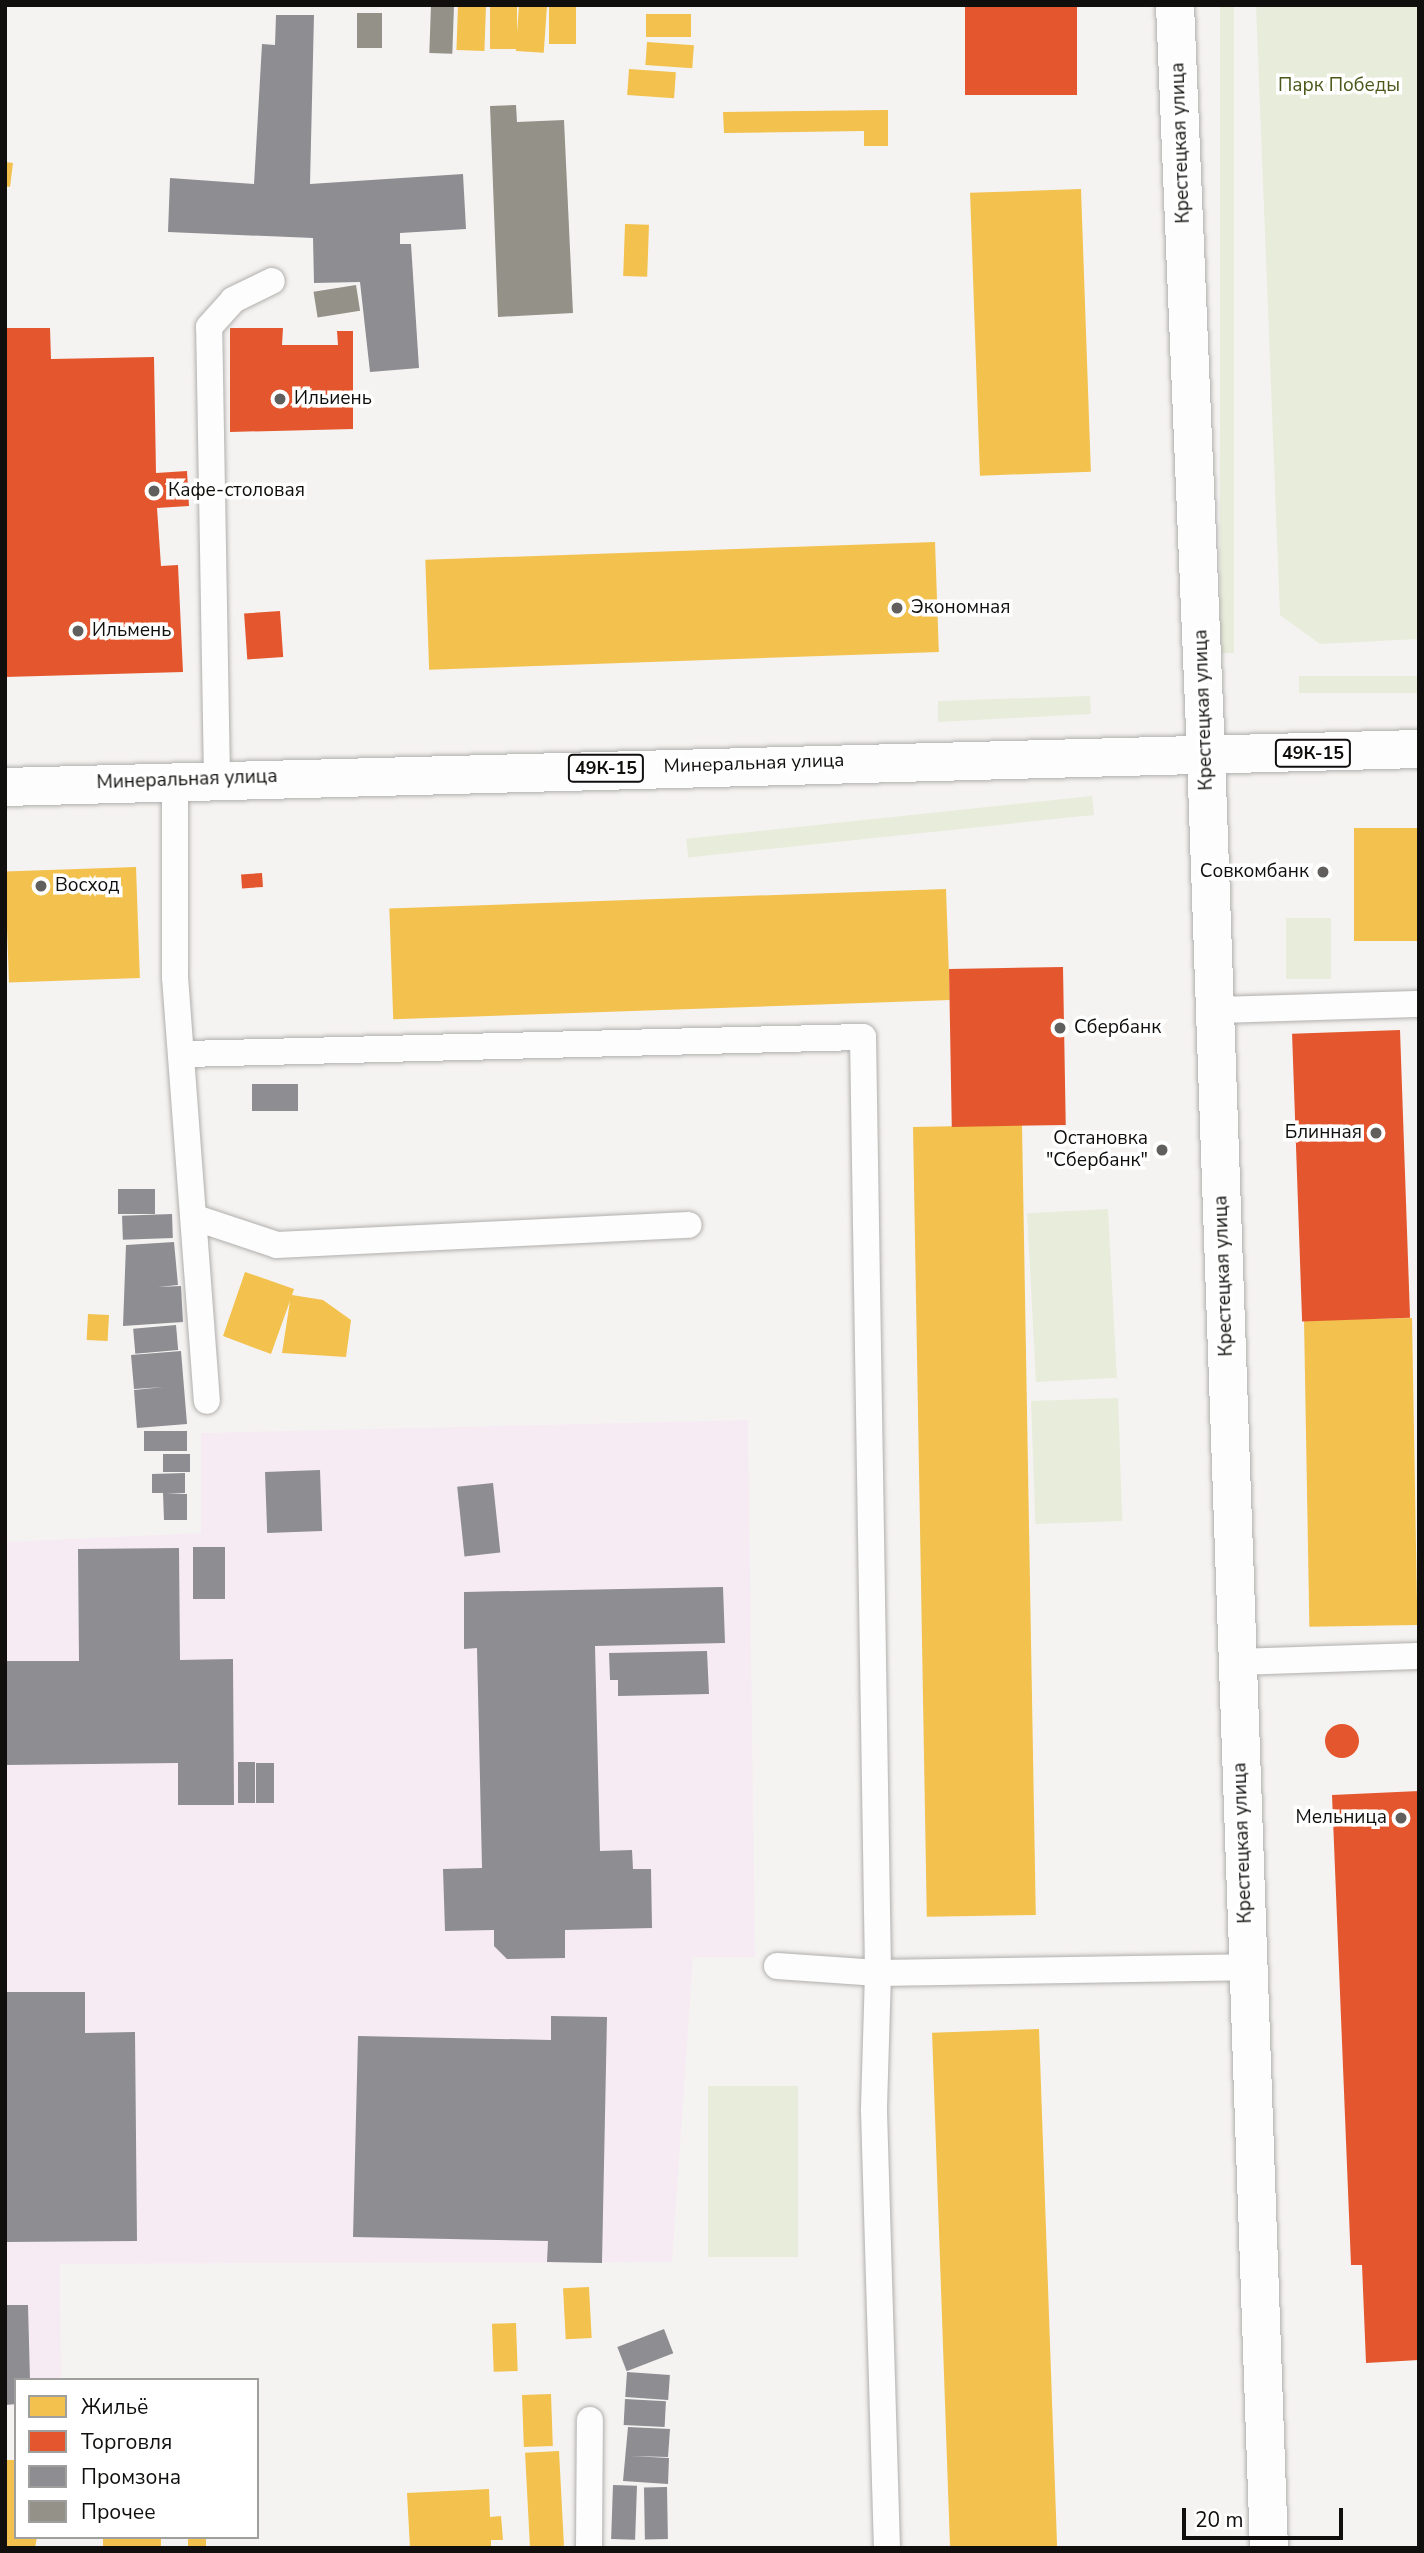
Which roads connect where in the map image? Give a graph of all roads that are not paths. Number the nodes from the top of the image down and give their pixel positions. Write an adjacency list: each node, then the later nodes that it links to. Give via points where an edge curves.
1 (1175, 5): 4 (main road, Крестецкая улица)
2 (272, 281): 5 (lane, via 233,300 209,327)
3 (1419, 749): 4 (main road, Минеральная улица / 49К-15)
4 (1206, 754): 5 (main road, Минеральная улица / 49К-15); 9 (main road, Крестецкая улица)
5 (217, 778): 6 (main road, Минеральная улица / 49К-15)
6 (175, 779): 7 (main road, Минеральная улица / 49К-15); 10 (lane, via 175,977)
7 (5, 787)
8 (1419, 1004): 9 (lane)
9 (1216, 1010): 15 (main road, Крестецкая улица)
10 (185, 1054): 11 (lane); 18 (lane, via 863,1037)
11 (196, 1218): 12 (lane, via 277,1245); 13 (lane)
12 (689, 1225)
13 (207, 1401)
14 (1419, 1656): 15 (lane)
15 (1235, 1662): 17 (main road, Крестецкая улица)
16 (777, 1966): 18 (lane)
17 (1247, 1967): 18 (lane); 22 (main road, Крестецкая улица)
18 (878, 1973): 21 (lane, via 874,2112)
19 (590, 2420): 20 (lane)
20 (589, 2548)
21 (887, 2548)
22 (1269, 2548)

